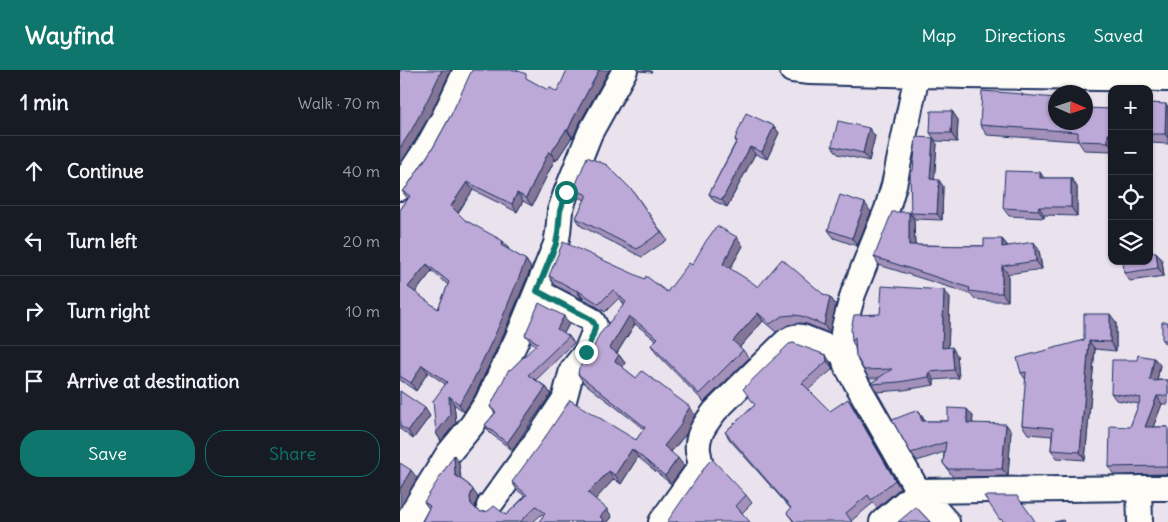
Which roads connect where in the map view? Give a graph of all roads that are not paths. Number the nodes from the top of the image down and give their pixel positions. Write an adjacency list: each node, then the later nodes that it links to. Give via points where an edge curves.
1 (466, 70): 6 (street, via 444,118)
2 (625, 70): 7 (street, via 590,133 566,192 556,244)
3 (792, 70): 4 (street)
4 (904, 73): 5 (street); 8 (street, via 894,186 853,294 844,327)
5 (1168, 79)
6 (400, 188)
7 (537, 291): 12 (street, via 590,319 595,326 593,335 586,352 572,370 564,400); 13 (street, via 486,402 448,454)
8 (843, 353): 11 (street, via 846,365); 14 (street, via 802,336 790,338 779,348 707,421 701,430 698,449 700,467)
9 (1139, 488): 10 (street); 11 (street); 17 (street)
10 (1168, 488)
11 (918, 491): 15 (street); 16 (street)
12 (489, 506)
13 (407, 522)
14 (662, 522)
15 (882, 522)
16 (947, 522)
17 (1140, 522)

